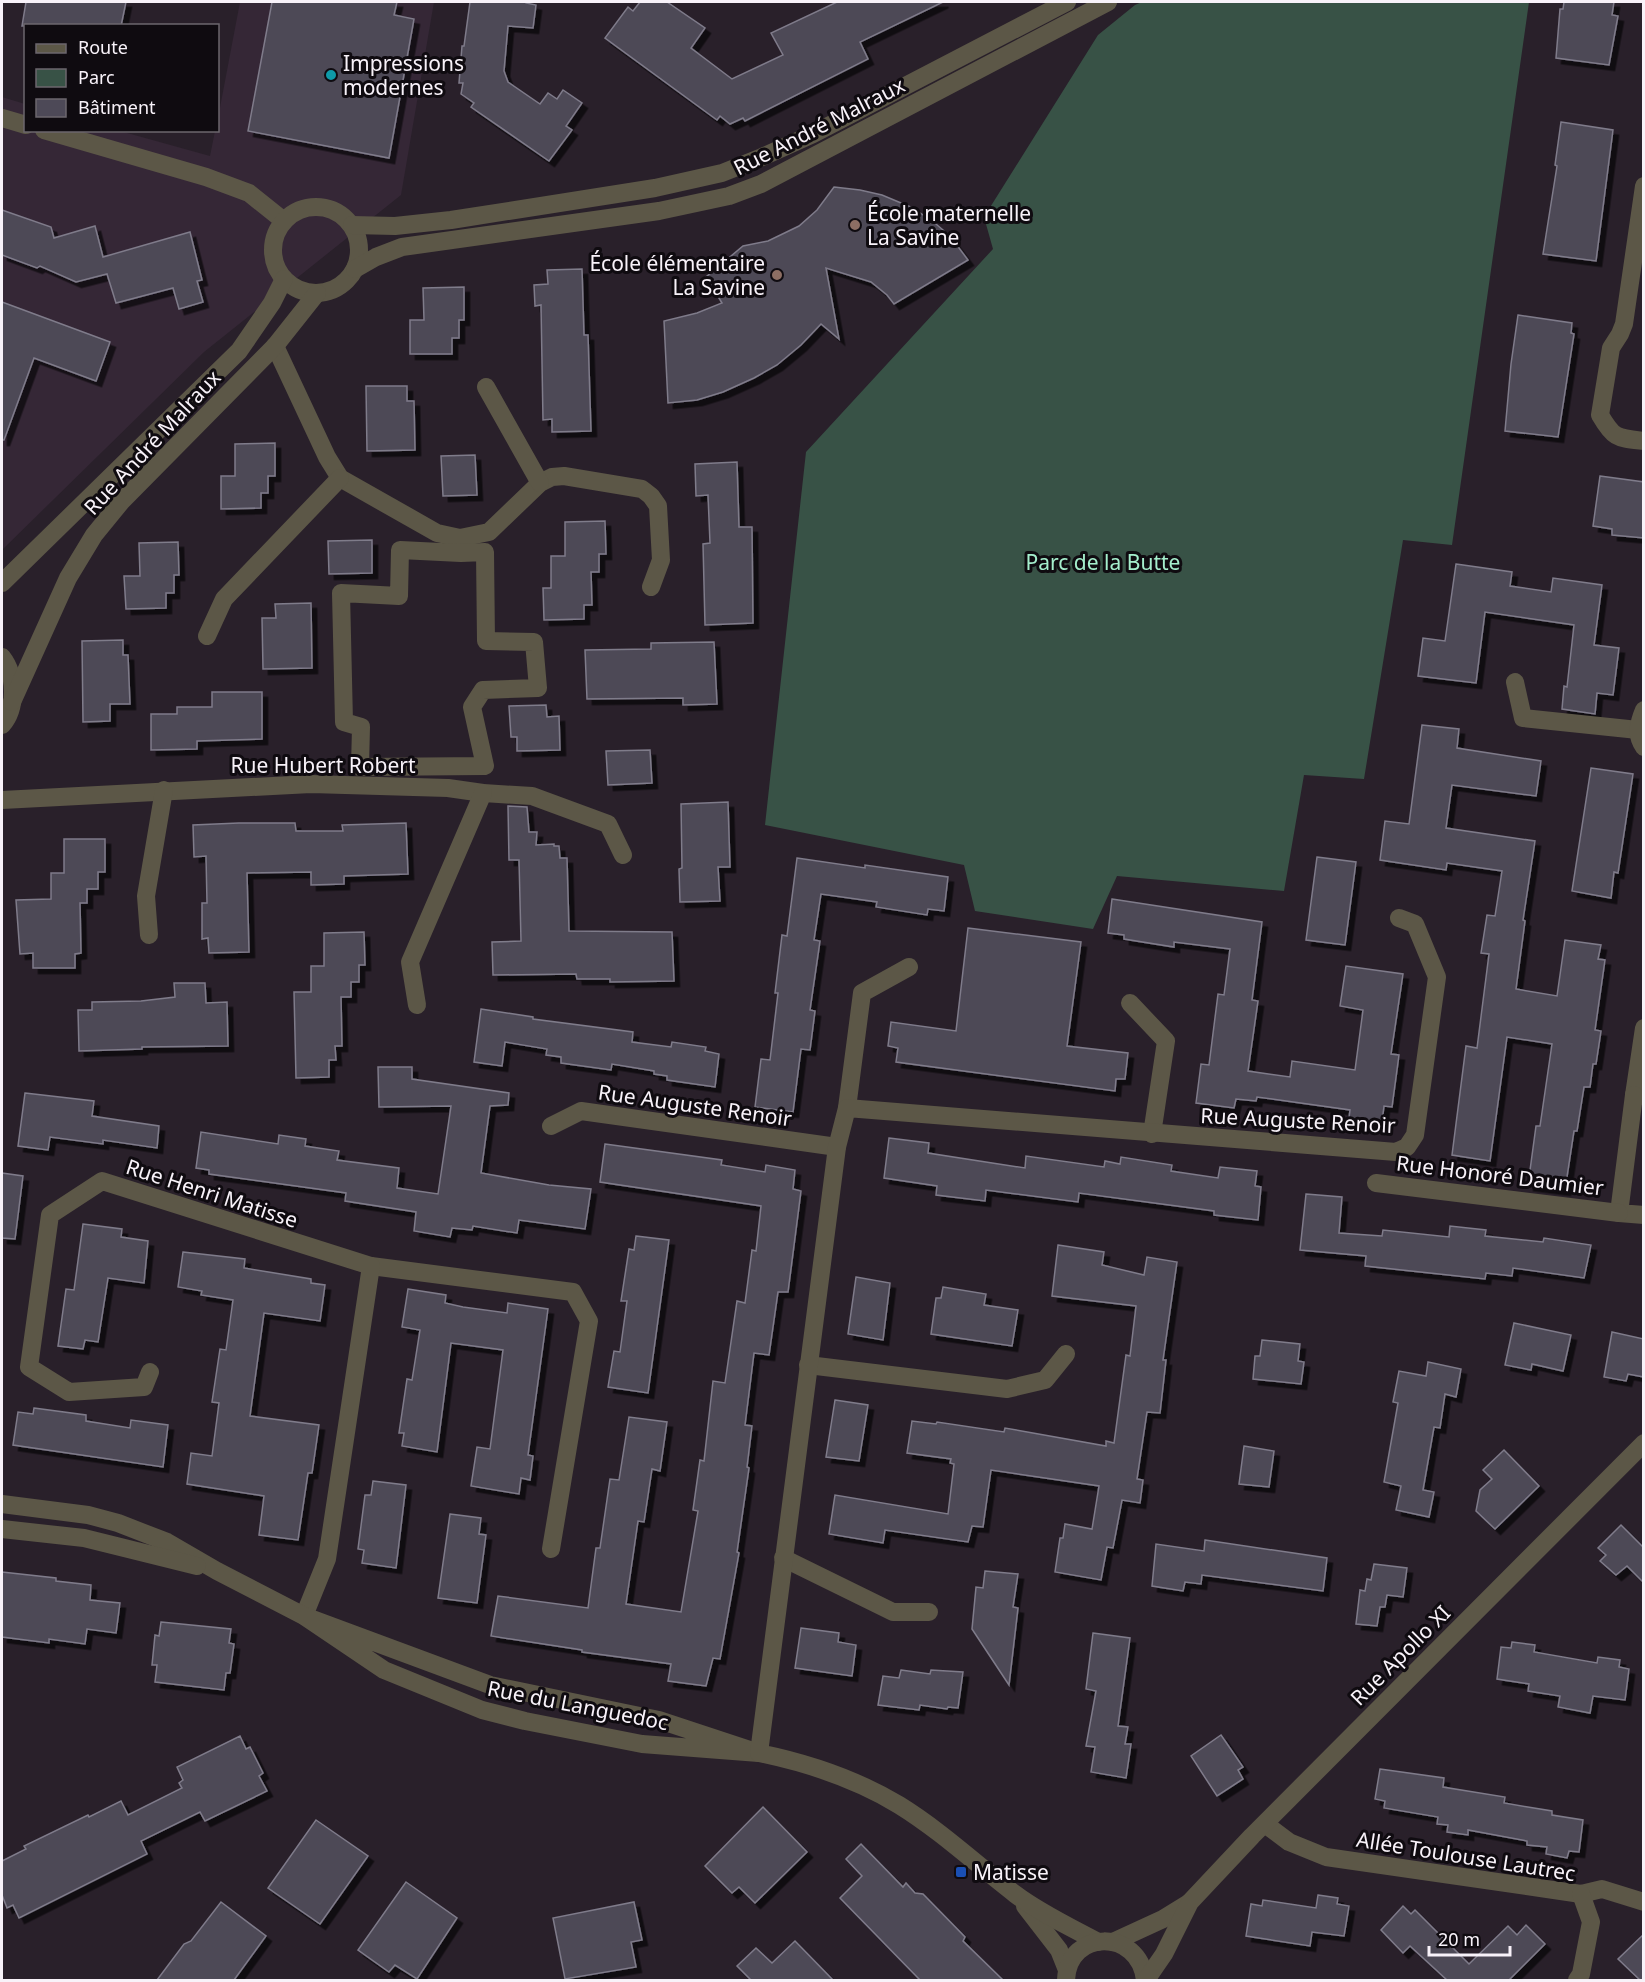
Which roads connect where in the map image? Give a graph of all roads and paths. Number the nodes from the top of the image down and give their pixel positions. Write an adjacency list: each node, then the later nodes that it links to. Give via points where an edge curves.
1 (1067, 2): 8 (street, Rue André Malraux, via 813,134 722,172 655,188 451,220 394,226)
2 (1108, 2): 9 (street, Rue André Malraux, via 771,179 729,196 634,215 402,247)
3 (2, 118): 4 (street)
4 (24, 124)
5 (51, 132): 7 (street, via 249,193)
6 (1644, 186): 14 (street, via 1624,324 1611,348 1600,415 1618,438)
7 (284, 221): 8 (street, via 311,207 327,208); 10 (street, via 273,244 273,256)
8 (352, 225): 9 (street, via 359,247)
9 (355, 269): 11 (street, via 346,282)
10 (284, 279): 11 (street, via 299,289); 17 (street, Rue André Malraux, via 239,351)
11 (317, 293): 12 (street, Rue André Malraux)
12 (275, 346): 15 (street); 22 (street, Rue André Malraux, via 121,502 94,535 68,578)
13 (486, 387): 16 (street)
14 (1644, 441)
15 (340, 478): 16 (street, via 437,533 460,538 489,532); 19 (street, via 224,599)
16 (540, 483): 18 (street, via 564,476 642,489 651,496 658,506 662,560)
17 (2, 583)
18 (651, 587)
19 (207, 636)
20 (2, 657): 22 (street, via 13,682)
21 (1515, 682): 26 (street, via 1523,718)
22 (12, 702): 25 (street, Rue André Malraux)
23 (1644, 710): 26 (street)
24 (344, 722): 24 (street, via 341,593 399,596 400,550 485,552 486,641 534,642 538,688 483,690 472,707 485,766 360,767 361,727)
25 (2, 725)
26 (1641, 738)
27 (164, 790): 28 (street, Rue Hubert Robert, via 311,784 448,788); 29 (street, Rue Hubert Robert); 32 (street, via 146,896)
28 (483, 793): 30 (street, Rue Hubert Robert, via 532,796 608,824); 35 (street, via 410,962)
29 (2, 800)
30 (623, 855)
31 (1399, 918): 40 (street, Rue Auguste Renoir, via 1415,924 1437,977 1415,1134 1407,1147 1396,1152)
32 (149, 935)
33 (909, 967): 38 (street, via 862,993)
34 (1130, 1003): 40 (street, via 1166,1041)
35 (417, 1005)
36 (1644, 1028): 37 (street, Rue Honoré Daumier)
37 (1639, 1096): 43 (street, Rue Honoré Daumier)
38 (847, 1108): 40 (street, Rue Auguste Renoir); 41 (street)
39 (551, 1126): 41 (street, Rue Auguste Renoir, via 581,1111)
40 (1152, 1134)
41 (837, 1147): 47 (street)
42 (1376, 1183): 43 (street, Rue Honoré Daumier)
43 (1618, 1213): 44 (street, Rue Honoré Daumier)
44 (1644, 1215)
45 (370, 1266): 48 (street, Rue Henri Matisse, via 102,1181 50,1215 29,1367 69,1392 144,1387); 52 (street, Rue Henri Matisse, via 573,1292 589,1321); 56 (street, via 327,1559)
46 (1066, 1354): 47 (street, via 1045,1380 1007,1389)
47 (808, 1365): 53 (street)
48 (150, 1372)
49 (1644, 1443): 58 (street, Rue Apollo XI)
50 (2, 1504): 54 (street, Rue du Languedoc, via 88,1515 118,1523 167,1542)
51 (2, 1529): 54 (street, Rue du Languedoc, via 84,1538)
52 (551, 1549)
53 (783, 1558): 55 (street, via 893,1612); 57 (street)
54 (217, 1571): 56 (street, Rue du Languedoc)
55 (929, 1612)
56 (304, 1616): 57 (street, Rue du Languedoc, via 490,1685 659,1720); 57 (street, Rue du Languedoc, via 384,1670 482,1710 642,1744)
57 (759, 1753): 60 (street, Rue du Languedoc, via 830,1772 900,1806 951,1840)
58 (1265, 1824): 59 (street, Allée Toulouse Lautrec, via 1289,1842 1326,1857); 61 (street, Rue Apollo XI)
59 (1581, 1894): 62 (street, via 1602,1889); 66 (street, Allée Toulouse Lautrec, via 1591,1922)
60 (1017, 1895): 63 (street, Rue du Languedoc); 64 (street, Rue du Languedoc, via 1059,1950)
61 (1190, 1902): 63 (street, Rue Apollo XI, via 1164,1919); 65 (street, Rue Apollo XI)
62 (1644, 1902)
63 (1106, 1942): 64 (street, Rue Apollo XI, via 1079,1951); 65 (street, Rue du Languedoc, via 1124,1945 1140,1960)
64 (1067, 1975)
65 (1146, 1980)
66 (1577, 1980)

